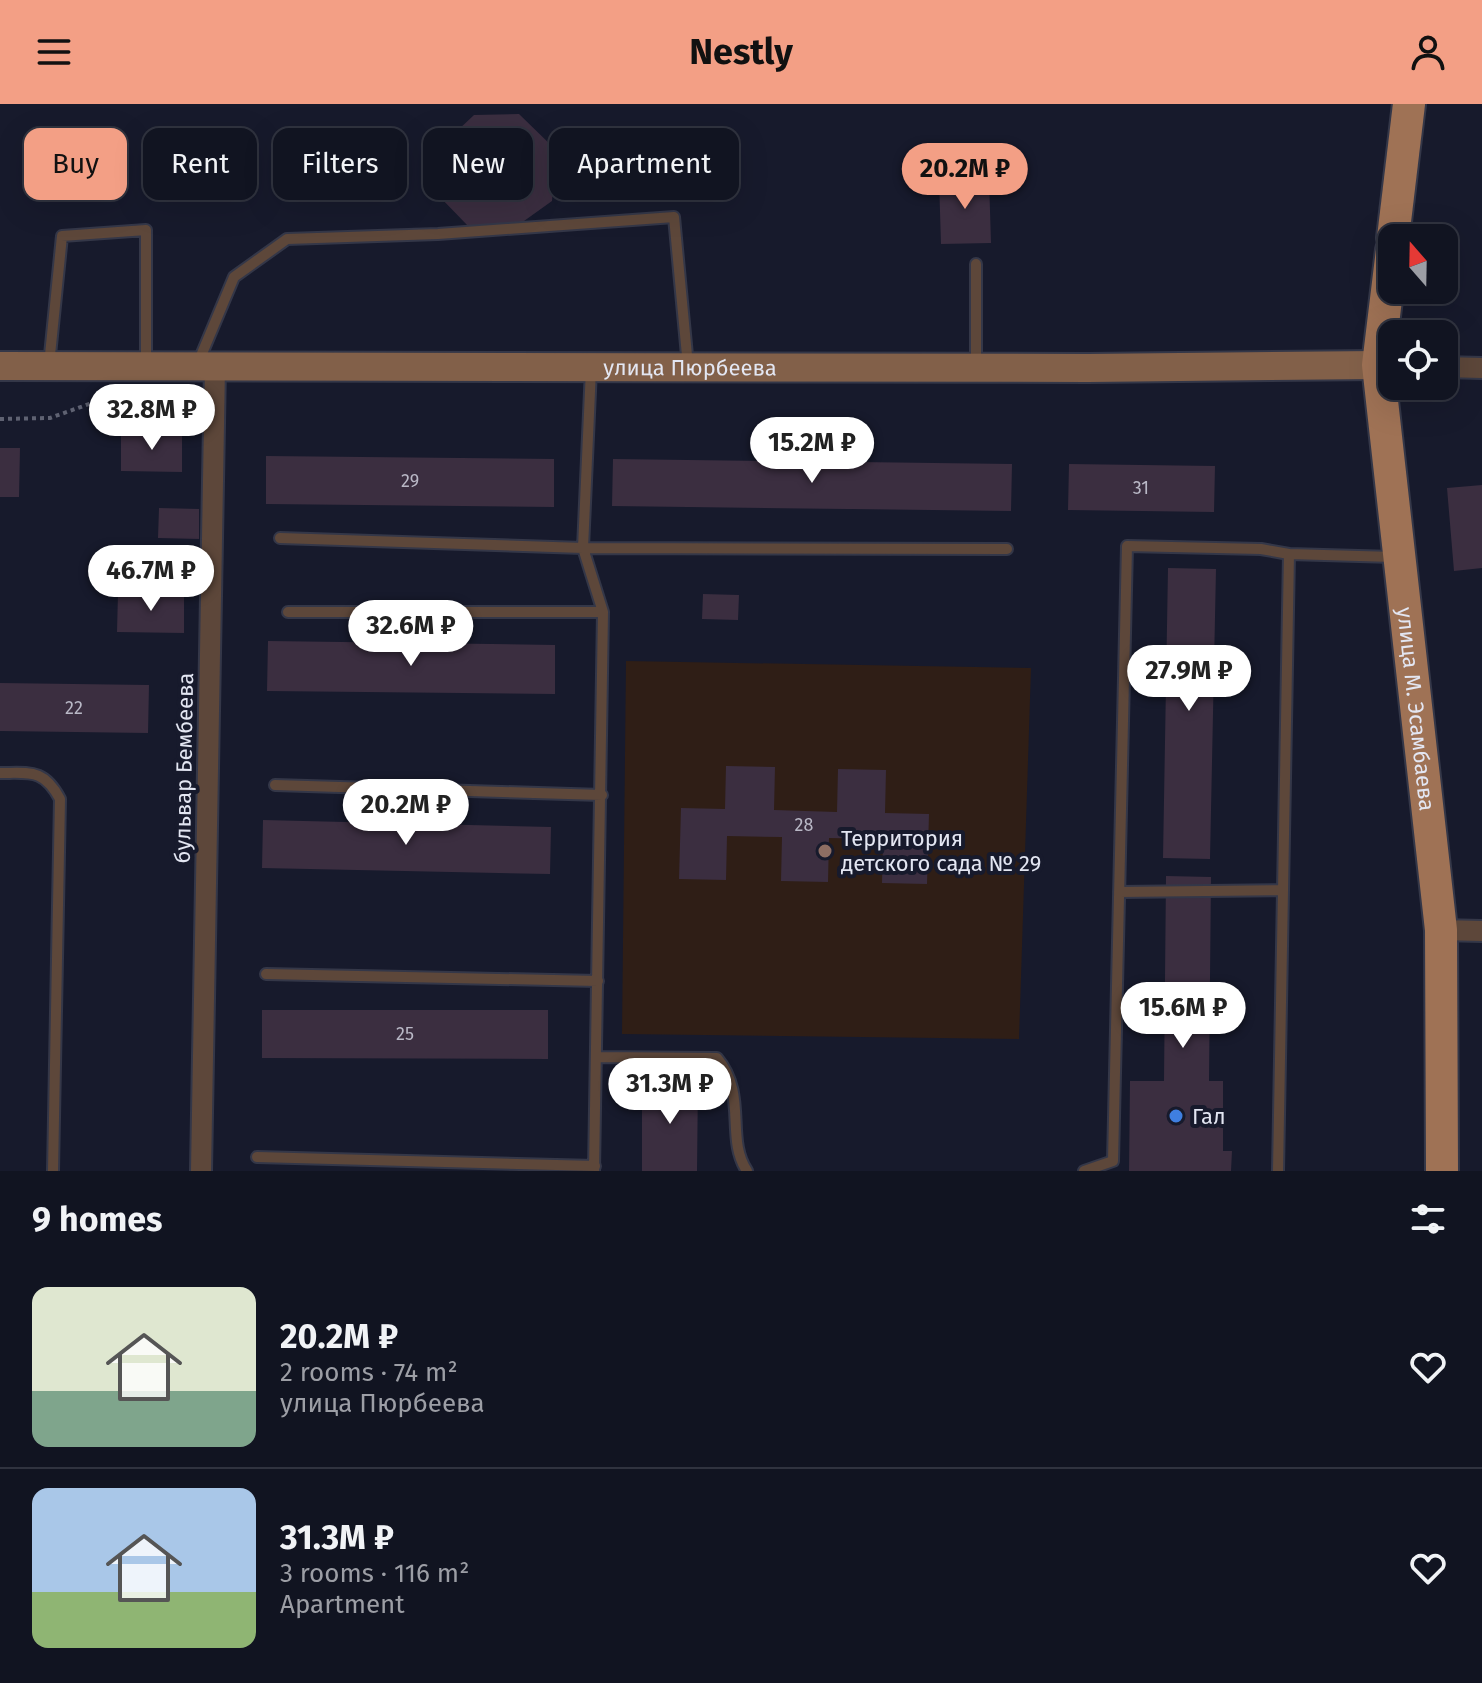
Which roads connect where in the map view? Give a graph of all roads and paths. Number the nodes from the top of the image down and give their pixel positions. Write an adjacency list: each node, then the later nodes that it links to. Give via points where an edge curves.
1 (1409, 104): 2 (main road)
2 (1395, 224)
3 (976, 264): 12 (lane)
4 (1378, 365): 12 (main road, улица Пюрбеева)
5 (0, 366): 6 (main road, улица Пюрбеева)
6 (49, 366): 7 (main road, улица Пюрбеева); 7 (lane, via 62,236 146,230)
7 (146, 366): 8 (main road, улица Пюрбеева)
8 (206, 366): 9 (main road, улица Пюрбеева); 11 (lane, via 234,277 287,239 674,217); 37 (street, бульвар Бембеева)
9 (591, 367): 11 (main road, улица Пюрбеева); 18 (lane)
10 (1458, 367): 13 (street)
11 (689, 368): 12 (main road, улица Пюрбеева)
12 (976, 368)
13 (1482, 368)
14 (120, 393): 16 (path, via 50,418)
15 (1387, 400): 21 (main road, улица М. Эсамбаева)
16 (0, 419)
17 (280, 538): 18 (lane)
18 (583, 548): 19 (lane); 23 (lane)
19 (1007, 549)
20 (1289, 554): 21 (lane); 27 (lane); 28 (lane, via 1127,546)
21 (1398, 557): 29 (main road, улица М. Эсамбаева)
22 (288, 612): 23 (lane)
23 (603, 612): 26 (lane)
24 (0, 773): 36 (lane, via 36,773 52,784 60,799)
25 (275, 785): 26 (lane)
26 (602, 795): 32 (lane)
27 (1283, 890): 28 (lane); 40 (lane)
28 (1119, 892): 39 (lane, via 1113,1161)
29 (1441, 930): 30 (street); 41 (main road, улица М. Эсамбаева)
30 (1482, 931)
31 (266, 974): 32 (lane)
32 (598, 981): 33 (lane)
33 (597, 1057): 35 (lane); 38 (lane, via 717,1058 734,1089 740,1160)
34 (257, 1157): 35 (lane)
35 (594, 1169)
36 (53, 1171)
37 (201, 1171)
38 (747, 1171)
39 (1084, 1171)
40 (1278, 1171)
41 (1442, 1171)

